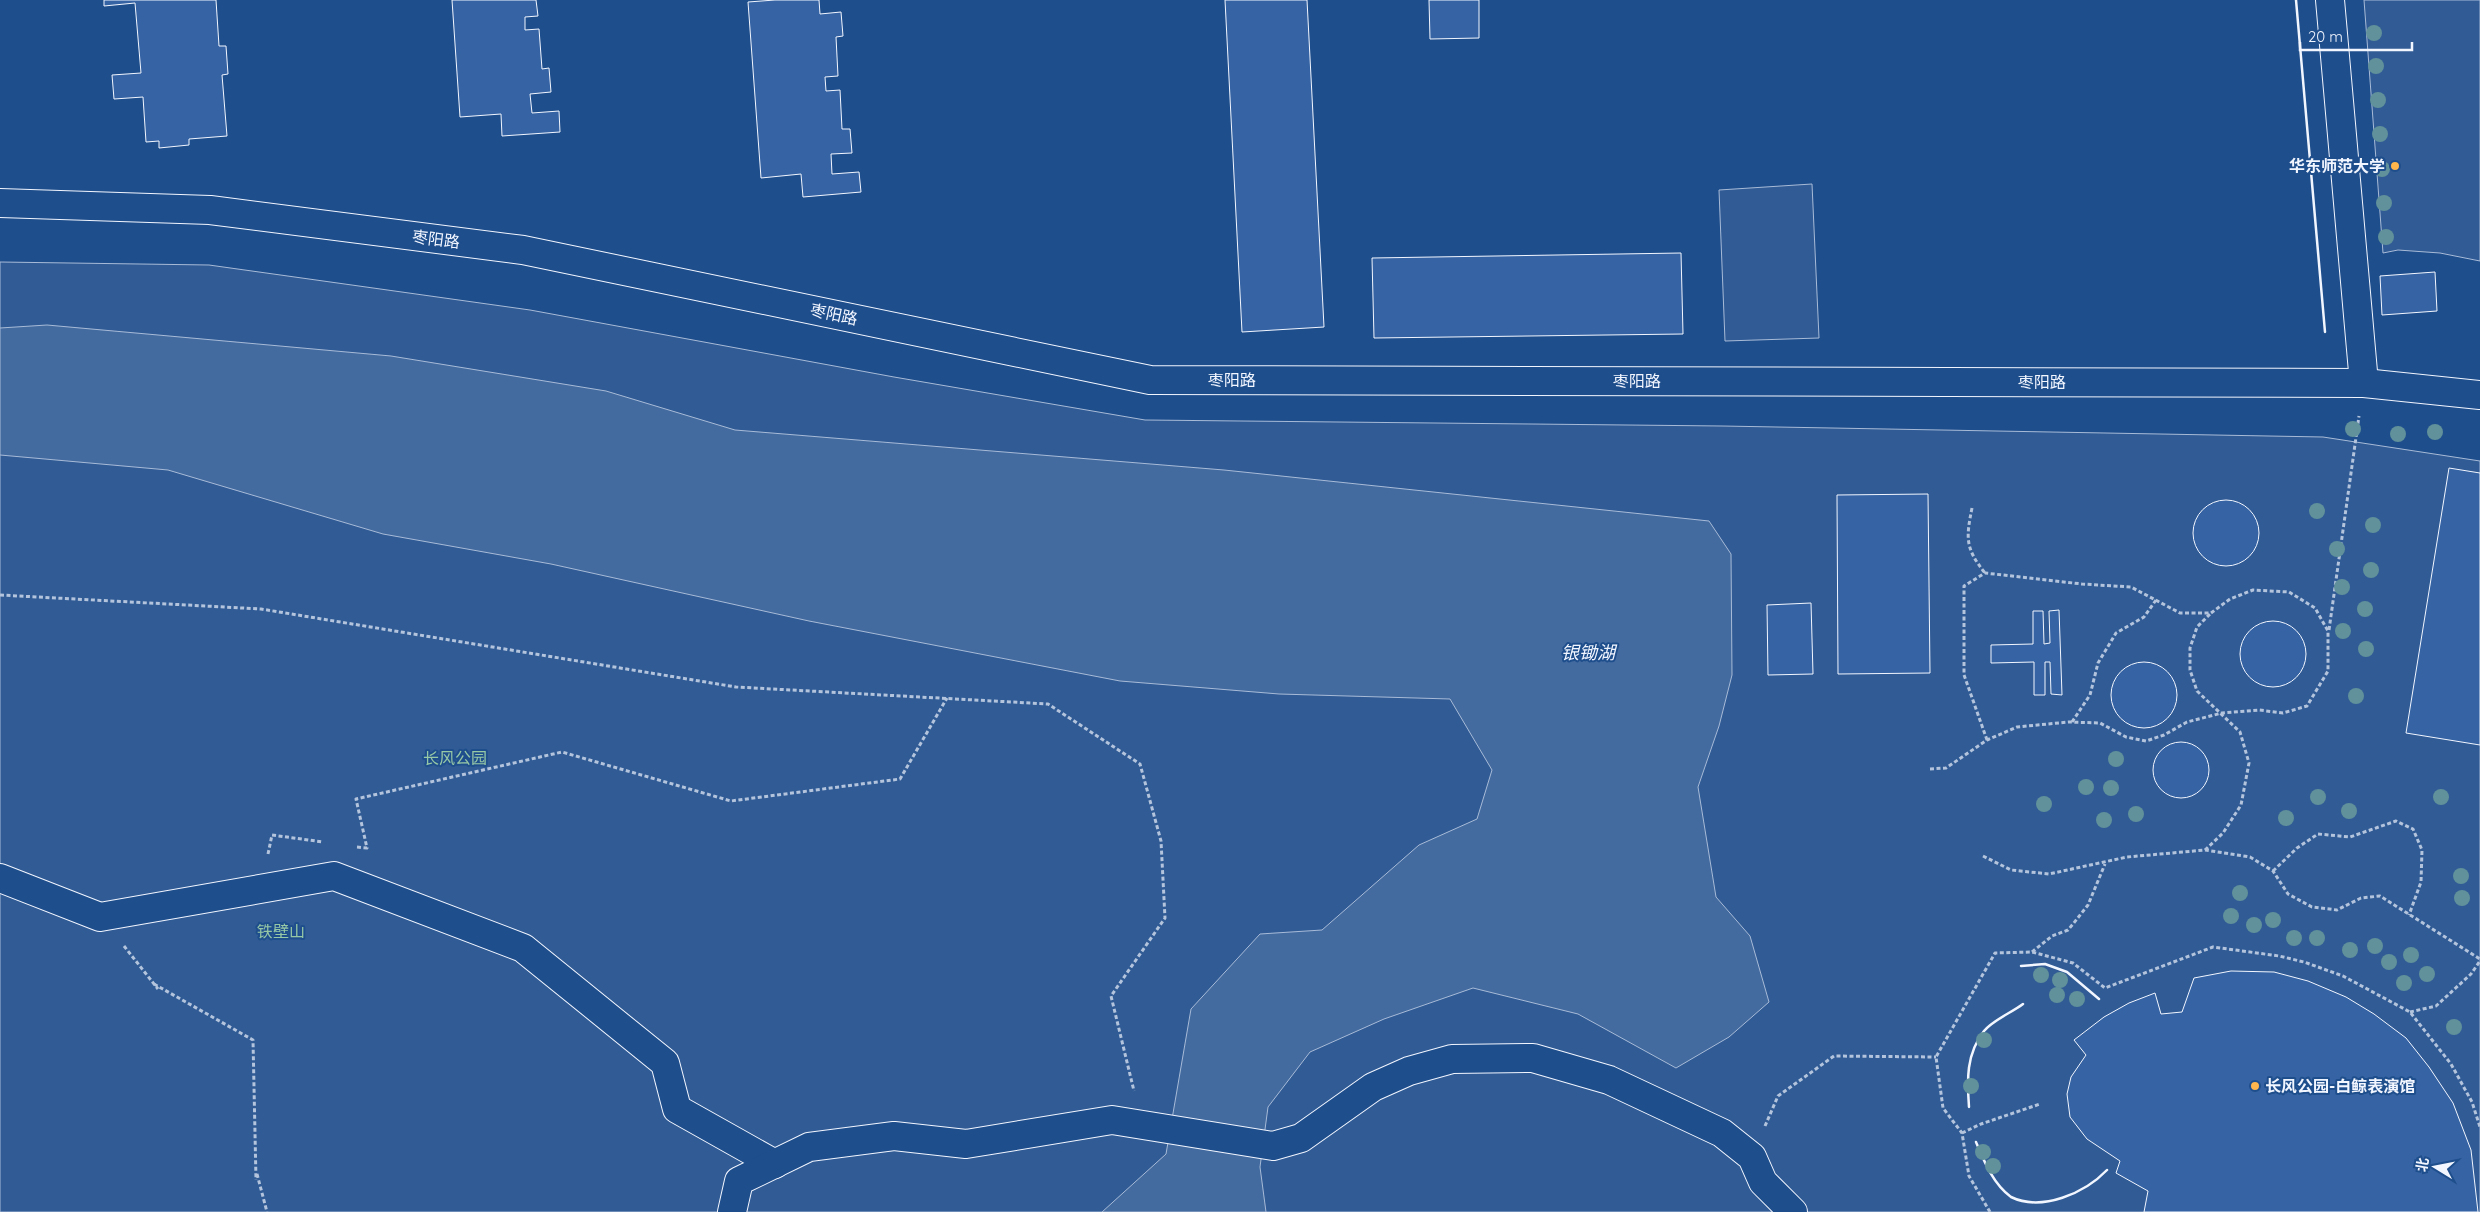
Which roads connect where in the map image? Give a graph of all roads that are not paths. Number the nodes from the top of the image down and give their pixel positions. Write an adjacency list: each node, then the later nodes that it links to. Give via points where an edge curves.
1 (2330, 0): 3 (street)
2 (0, 203): 3 (street, 枣阳路, via 210,210 523,250 1150,380)
3 (2364, 383): 4 (street, 枣阳路)
4 (2480, 396)
5 (0, 878): 6 (street, via 100,917 334,876 523,948 665,1063 677,1109)
6 (775, 1164): 7 (street, via 739,1182); 8 (street, via 808,1147 894,1136 966,1144 1112,1120 1273,1146 1300,1138 1373,1087 1409,1071 1452,1059 1533,1058 1609,1080 1722,1133 1752,1157 1763,1182)
7 (732, 1212)
8 (1793, 1212)

